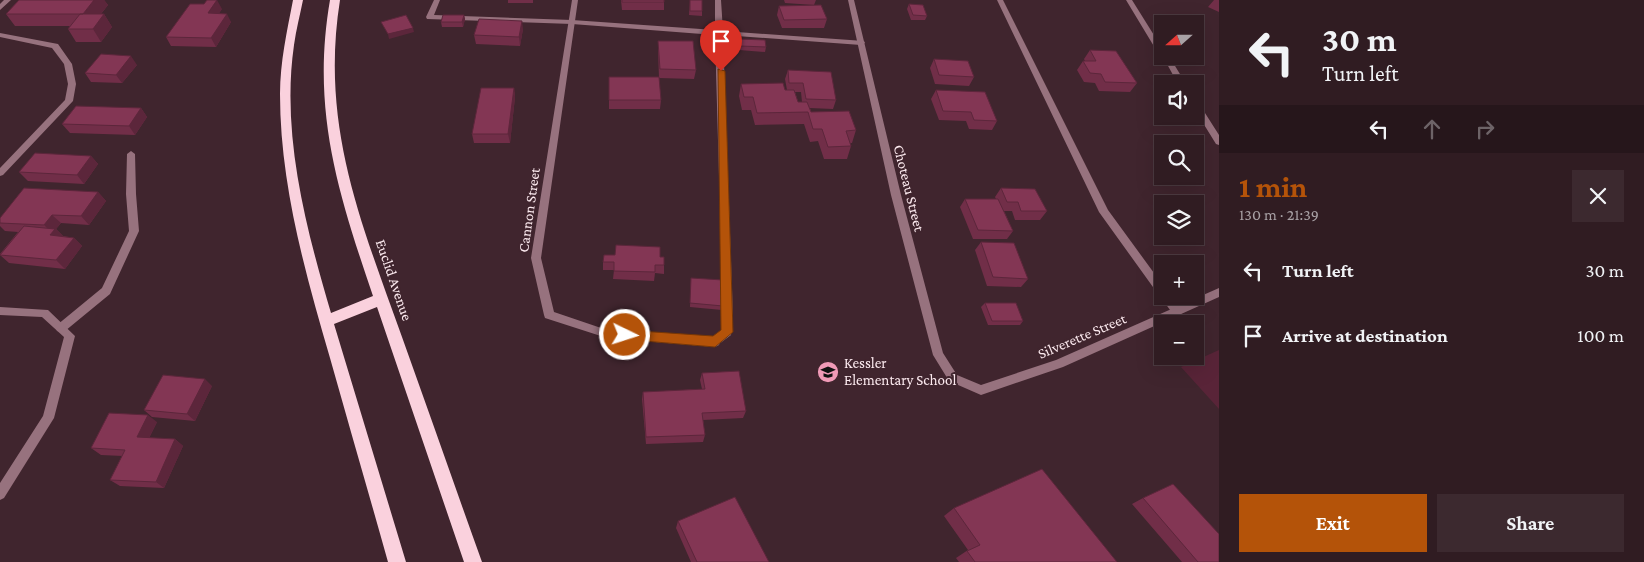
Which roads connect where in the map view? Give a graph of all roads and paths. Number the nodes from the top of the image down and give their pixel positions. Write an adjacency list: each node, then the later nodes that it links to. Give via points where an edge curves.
1 (8, 0): 10 (street)
2 (298, 0): 26 (highway, via 287,62 287,114 294,196)
3 (335, 0): 22 (highway, Euclid Avenue, via 328,76 332,127 348,206)
4 (437, 0): 11 (street, via 430,17)
5 (575, 0): 11 (street, Cannon Street)
6 (718, 0): 12 (street)
7 (851, 0): 15 (street, Choteau Street)
8 (1000, 0): 20 (street, via 1104,212)
9 (1129, 0): 14 (street)
10 (0, 8)
11 (572, 22): 12 (street); 12 (street, Cannon Street, via 536,258 548,315 607,334 715,342 727,332)
12 (720, 34): 15 (street)
13 (0, 35): 19 (street, via 55,46 68,64 72,84 69,101)
14 (1154, 40)
15 (861, 43): 28 (street, Choteau Street, via 938,355)
16 (1204, 118): 17 (street)
17 (1219, 142)
18 (131, 154): 27 (street, via 134,230 106,291)
19 (0, 173)
20 (1154, 281)
21 (1219, 292): 25 (street, Silverette Street)
22 (381, 299): 26 (highway); 31 (highway, Euclid Avenue)
23 (1173, 305): 25 (street)
24 (0, 311): 27 (street, via 44,313)
25 (1177, 311): 28 (street, Silverette Street, via 1059,364 981,390)
26 (326, 321): 30 (highway)
27 (61, 328): 29 (street, via 70,336 48,418)
28 (954, 378)
29 (0, 494)
30 (397, 562)
31 (474, 562)

